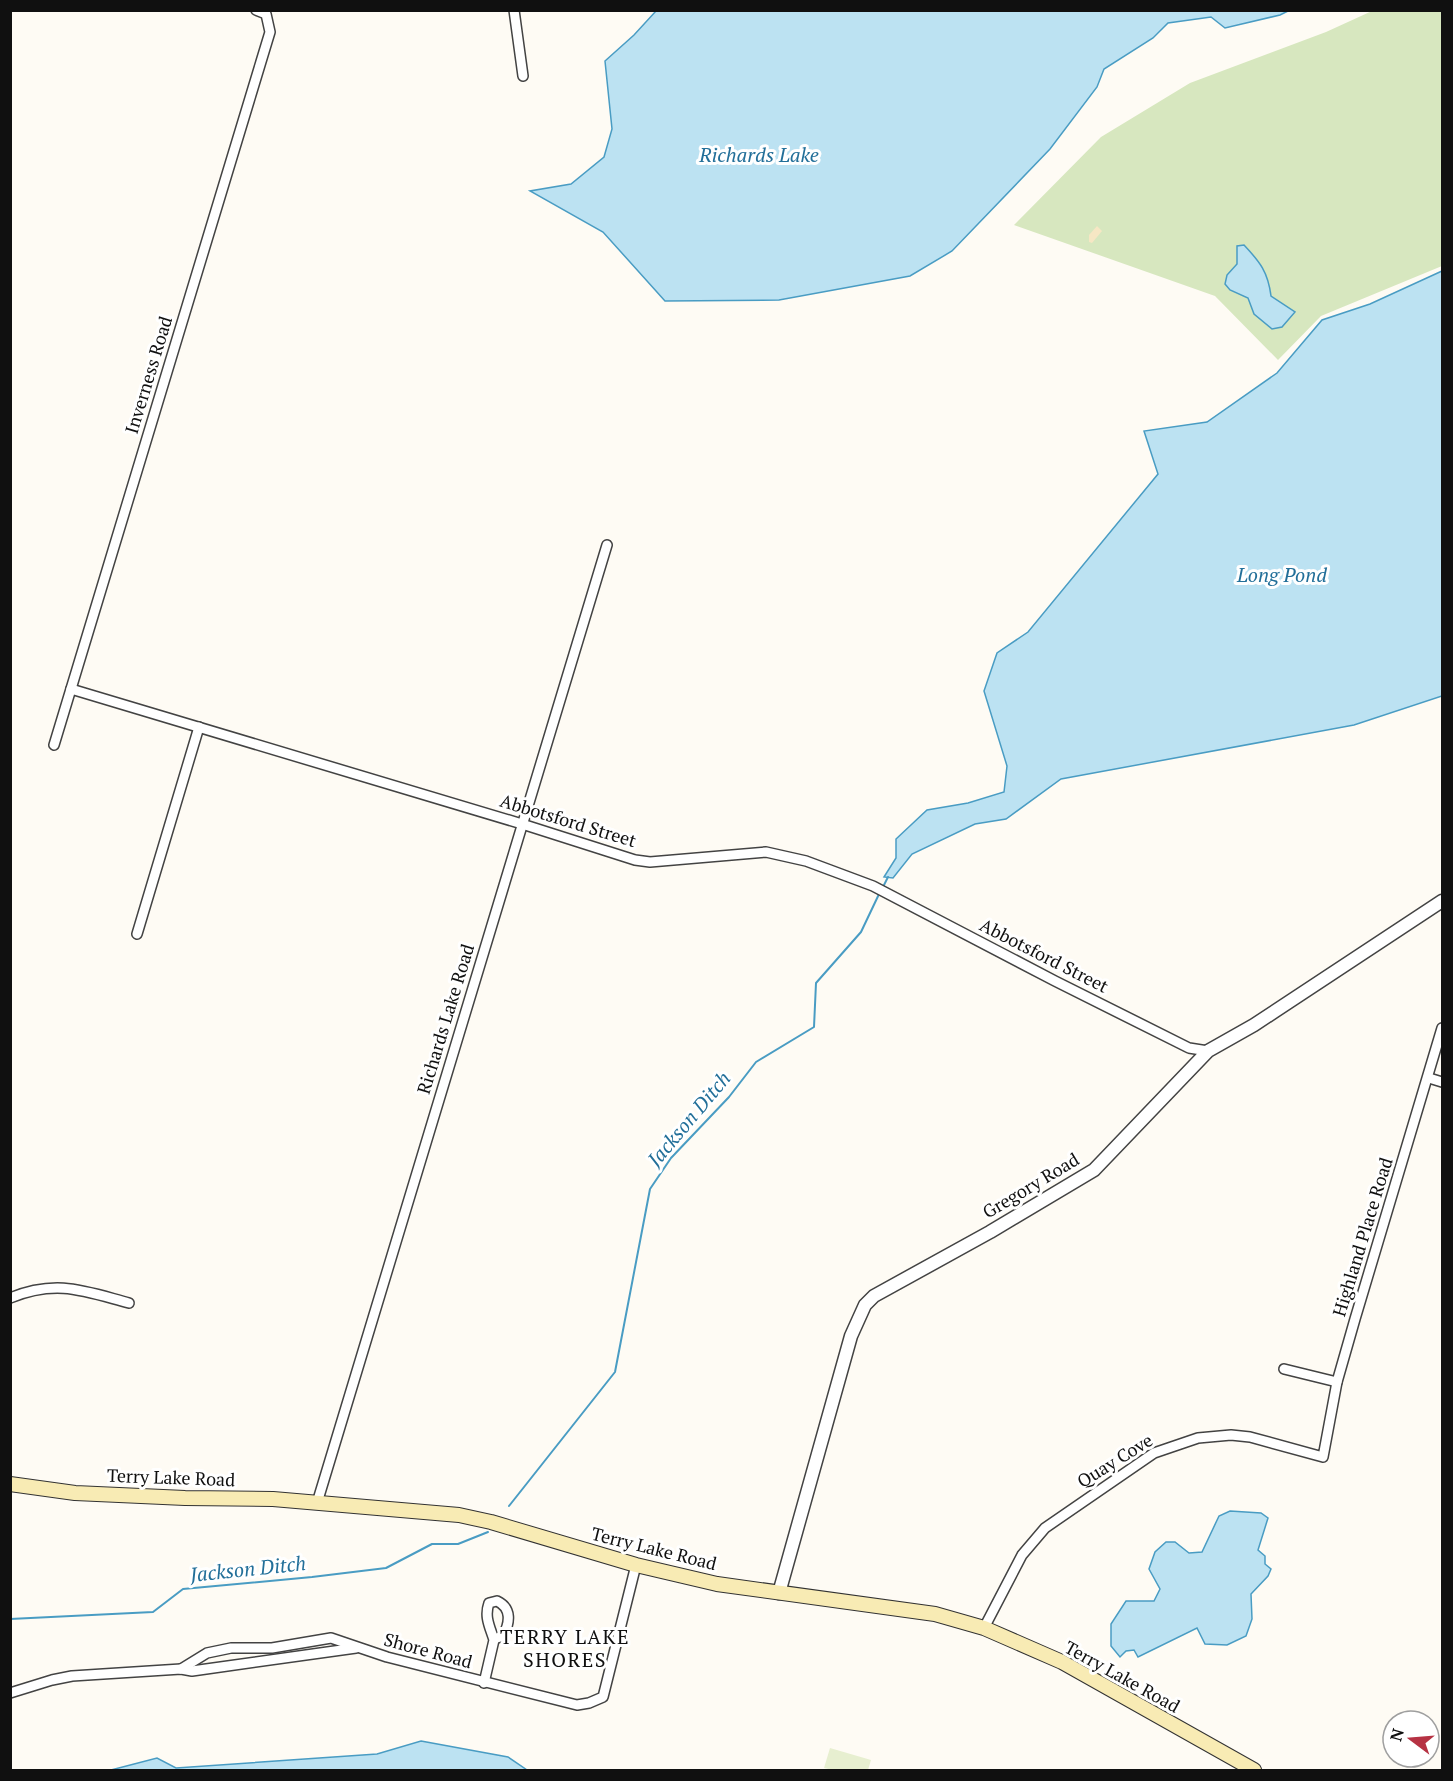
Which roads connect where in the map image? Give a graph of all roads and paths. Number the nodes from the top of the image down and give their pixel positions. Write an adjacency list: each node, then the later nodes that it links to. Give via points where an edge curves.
1 (256, 10): 5 (street, Inverness Road, via 266,14 270,32)
2 (514, 10): 3 (street)
3 (523, 76)
4 (607, 545): 8 (street, Richards Lake Road)
5 (71, 689): 6 (street, Abbotsford Street); 7 (street, Inverness Road)
6 (198, 727): 8 (street, Abbotsford Street); 10 (street)
7 (54, 745)
8 (522, 824): 12 (street, Abbotsford Street, via 650,862 766,852 806,861 873,886 1189,1048); 21 (street, Richards Lake Road)
9 (1443, 902): 12 (street, Gregory Road)
10 (138, 934)
11 (1443, 1028): 13 (street, Highland Place Road)
12 (1208, 1051): 23 (street, Gregory Road, via 1094,1170 874,1296 865,1305 851,1336)
13 (1429, 1078): 14 (street); 18 (street, Highland Place Road)
14 (1443, 1082)
15 (10, 1298): 16 (street, via 57,1287)
16 (129, 1303)
17 (1284, 1369): 18 (street)
18 (1337, 1382): 19 (street, Highland Place Road)
19 (1323, 1457): 24 (street, Quay Cove, via 1231,1435 1198,1438 1154,1453 1045,1528 1022,1554)
20 (10, 1484): 21 (main road, Terry Lake Road, via 75,1493)
21 (317, 1503): 22 (main road, Terry Lake Road, via 459,1515)
22 (636, 1565): 23 (main road, Terry Lake Road, via 717,1584); 28 (street, Shore Road, via 603,1697 598,1701 577,1705)
23 (779, 1593): 24 (main road, Terry Lake Road, via 909,1609)
24 (984, 1628): 30 (main road, Terry Lake Road, via 1062,1662)
25 (494, 1640): 28 (street)
26 (356, 1648): 27 (street, Shore Road); 27 (street, Shore Road, via 331,1638 272,1648 231,1648 207,1653); 28 (street, Shore Road)
27 (181, 1670): 29 (street, Shore Road, via 72,1677)
28 (484, 1683)
29 (10, 1693)
30 (1254, 1770)

